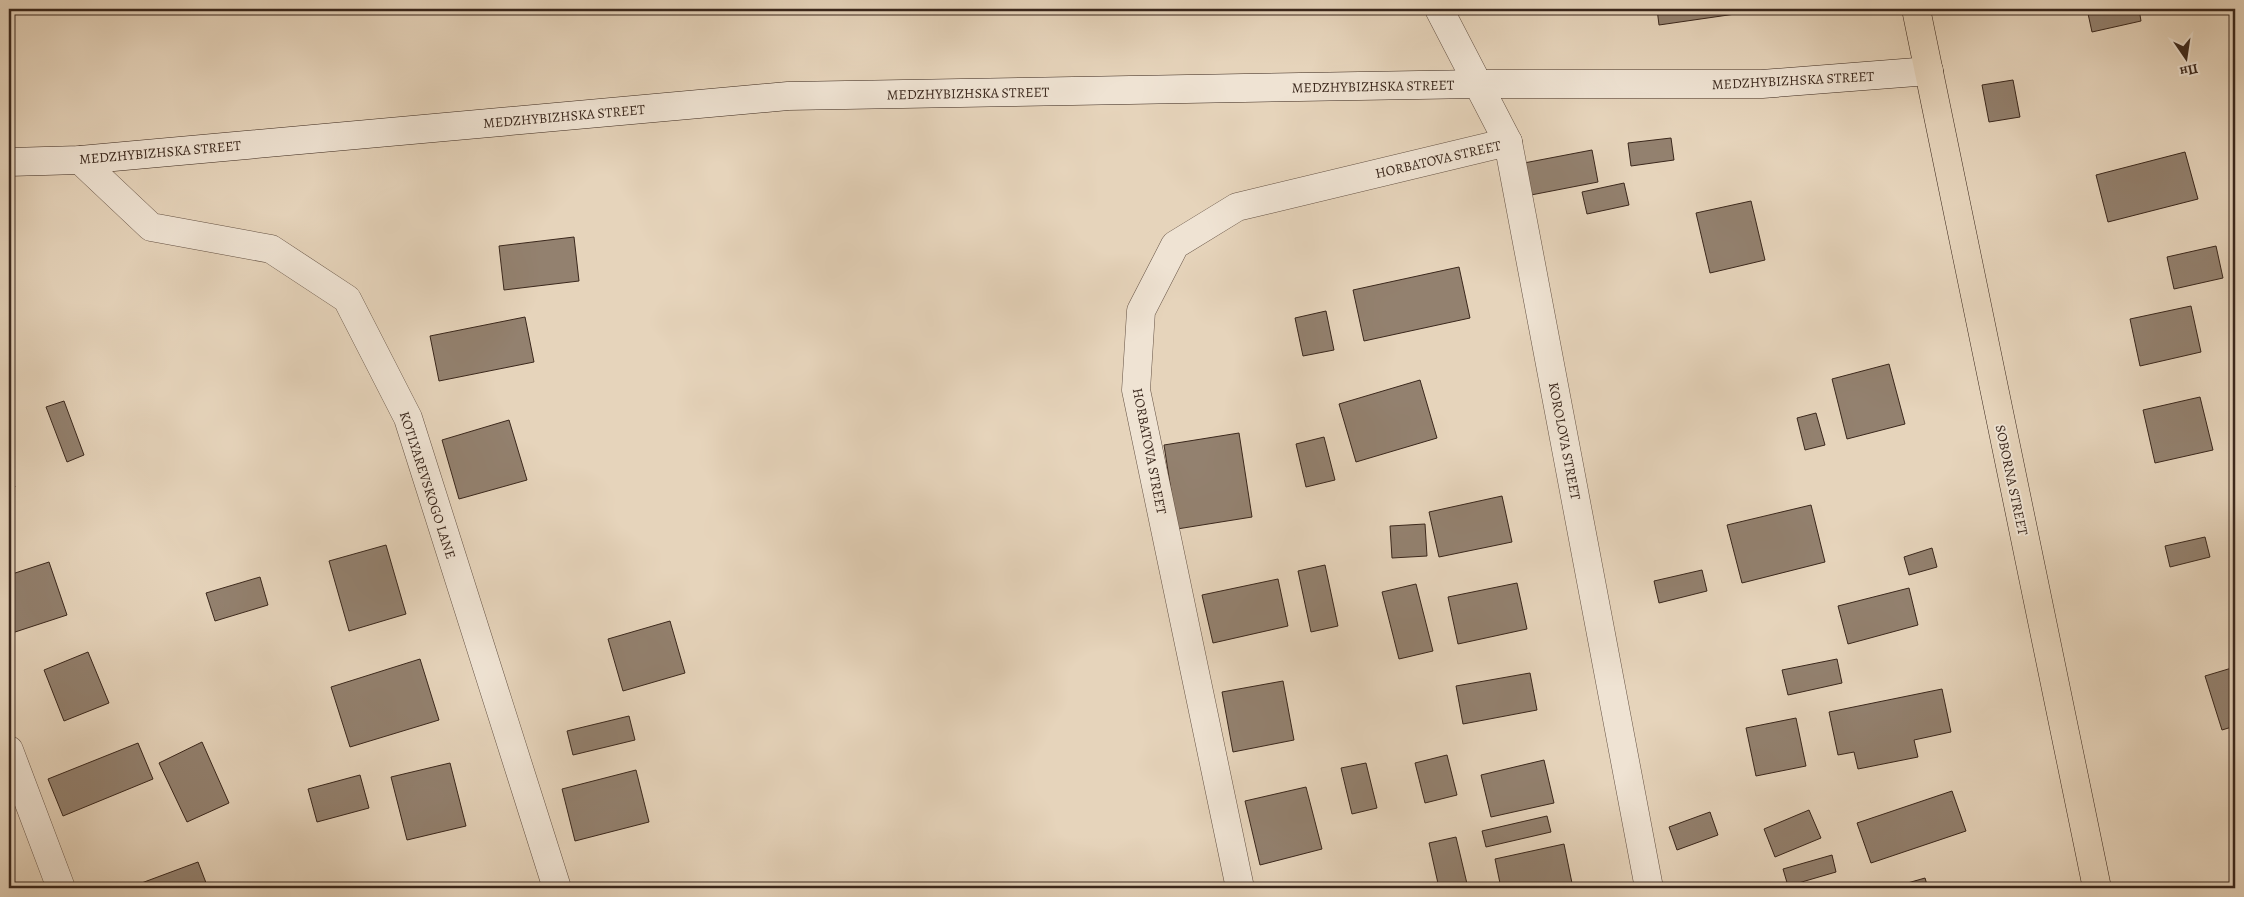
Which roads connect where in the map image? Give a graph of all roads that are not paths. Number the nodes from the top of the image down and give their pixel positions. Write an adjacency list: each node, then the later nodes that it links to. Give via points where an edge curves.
1 (1439, 9): 4 (street, KOROLOVA STREET)
2 (1916, 9): 3 (main road, SOBORNA STREET)
3 (1929, 71): 4 (street, MEDZHYBIZHSKA STREET, via 1762,84); 13 (main road, SOBORNA STREET)
4 (1478, 84): 5 (street, KOROLOVA STREET); 6 (street, MEDZHYBIZHSKA STREET, via 788,96)
5 (1508, 142): 11 (street, HORBATOVA STREET, via 1237,207 1175,245 1141,310 1136,390); 12 (street, KOROLOVA STREET)
6 (80, 160): 7 (street, MEDZHYBIZHSKA STREET); 10 (street, KOTLYAREVSKOGO LANE, via 151,227 271,249 347,299 408,418)
7 (9, 162)
8 (9, 750): 9 (street)
9 (61, 888)
10 (557, 888)
11 (1240, 888)
12 (1649, 888)
13 (2097, 888)

